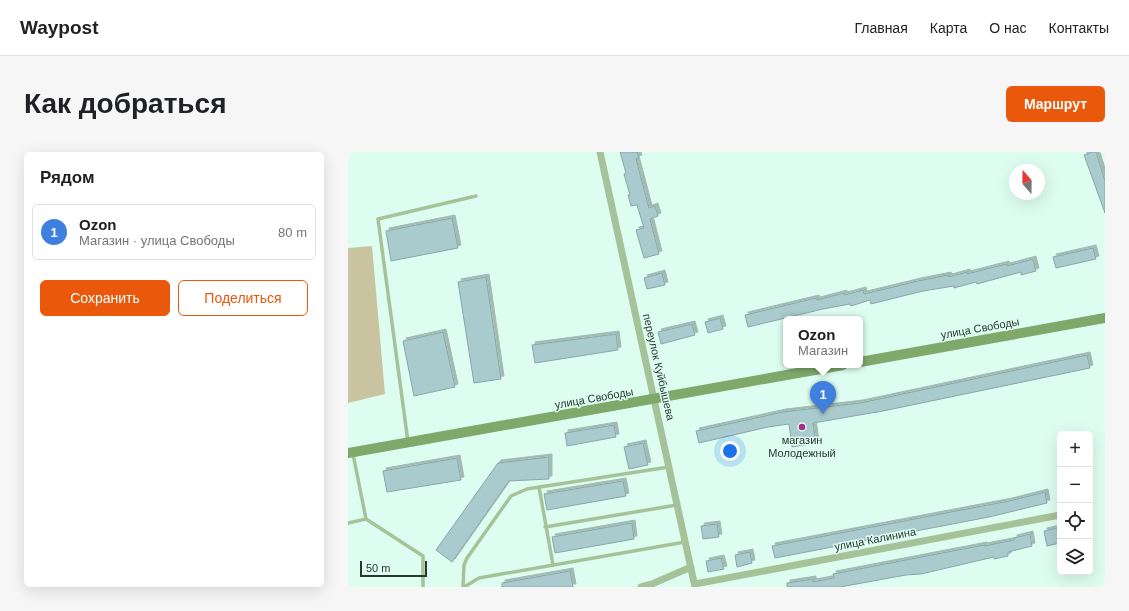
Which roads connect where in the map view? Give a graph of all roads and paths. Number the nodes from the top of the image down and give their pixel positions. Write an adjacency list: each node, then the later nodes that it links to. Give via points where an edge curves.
1 (600, 152): 6 (street, переулок Куйбышева)
2 (476, 196): 7 (lane, via 378,219)
3 (1105, 318): 4 (main road, улица Свободы)
4 (863, 361)
5 (826, 368): 6 (main road, улица Свободы)
6 (655, 399): 7 (main road, улица Свободы); 9 (street, переулок Куйбышева)
7 (408, 443): 8 (main road, улица Свободы)
8 (350, 453): 13 (lane)
9 (669, 467): 10 (lane); 11 (street, переулок Куйбышева)
10 (539, 487): 15 (lane); 21 (lane, via 511,496 467,558 464,565)
11 (678, 505): 15 (lane); 16 (street, переулок Куйбышева)
12 (1057, 516): 19 (street, улица Калинина)
13 (366, 519): 14 (lane); 20 (lane, via 423,556)
14 (348, 523)
15 (545, 527): 17 (lane)
16 (686, 542): 17 (lane); 18 (street, переулок Куйбышева)
17 (553, 565): 21 (lane, via 479,578)
18 (691, 567): 19 (street, переулок Куйбышева); 22 (street)
19 (695, 585)
20 (423, 587)
21 (463, 587)
22 (641, 587)

